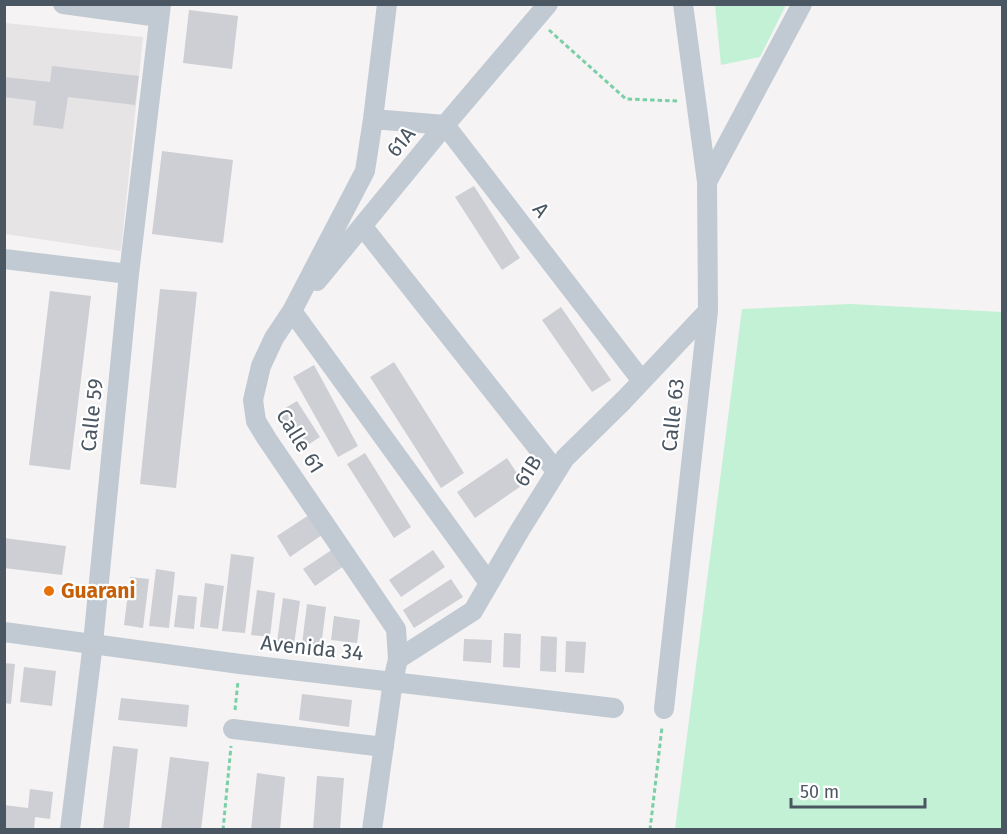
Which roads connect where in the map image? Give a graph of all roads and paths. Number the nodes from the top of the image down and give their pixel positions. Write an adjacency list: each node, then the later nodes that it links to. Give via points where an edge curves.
1 (63, 4): 5 (street)
2 (387, 4): 8 (street, Calle 61)
3 (683, 4): 7 (street, Calle 63)
4 (802, 4): 10 (street)
5 (160, 11): 13 (street, Calle 59)
6 (542, 11): 7 (path, via 626,99); 9 (street, 61A)
7 (697, 102): 10 (street, Calle 63)
8 (373, 119): 9 (street); 14 (street, Calle 61, via 365,171)
9 (445, 125): 11 (street, 61A); 16 (street, A)
10 (707, 182): 15 (street, Calle 63)
11 (363, 227): 14 (street, 61A); 17 (street)
12 (4, 259): 13 (street)
13 (129, 274): 20 (street, Calle 59)
14 (292, 311): 18 (street); 21 (street, Calle 61, via 261,366 253,400 256,421 396,629)
15 (708, 311): 16 (street, 61B); 24 (street, Calle 63)
16 (642, 381): 17 (street, 61B)
17 (556, 471): 18 (street, 61B)
18 (489, 583): 21 (street, 61B, via 473,611)
19 (4, 632): 20 (street, Avenida 34)
20 (93, 643): 22 (street, Avenida 34); 27 (street, Calle 59)
21 (398, 659): 22 (street, Calle 61)
22 (393, 681): 23 (street, Avenida 34); 26 (street, Calle 61)
23 (614, 708)
24 (664, 709): 29 (path)
25 (233, 729): 26 (street)
26 (384, 747): 28 (street, Calle 61)
27 (70, 830)
28 (372, 830)
29 (650, 830)

